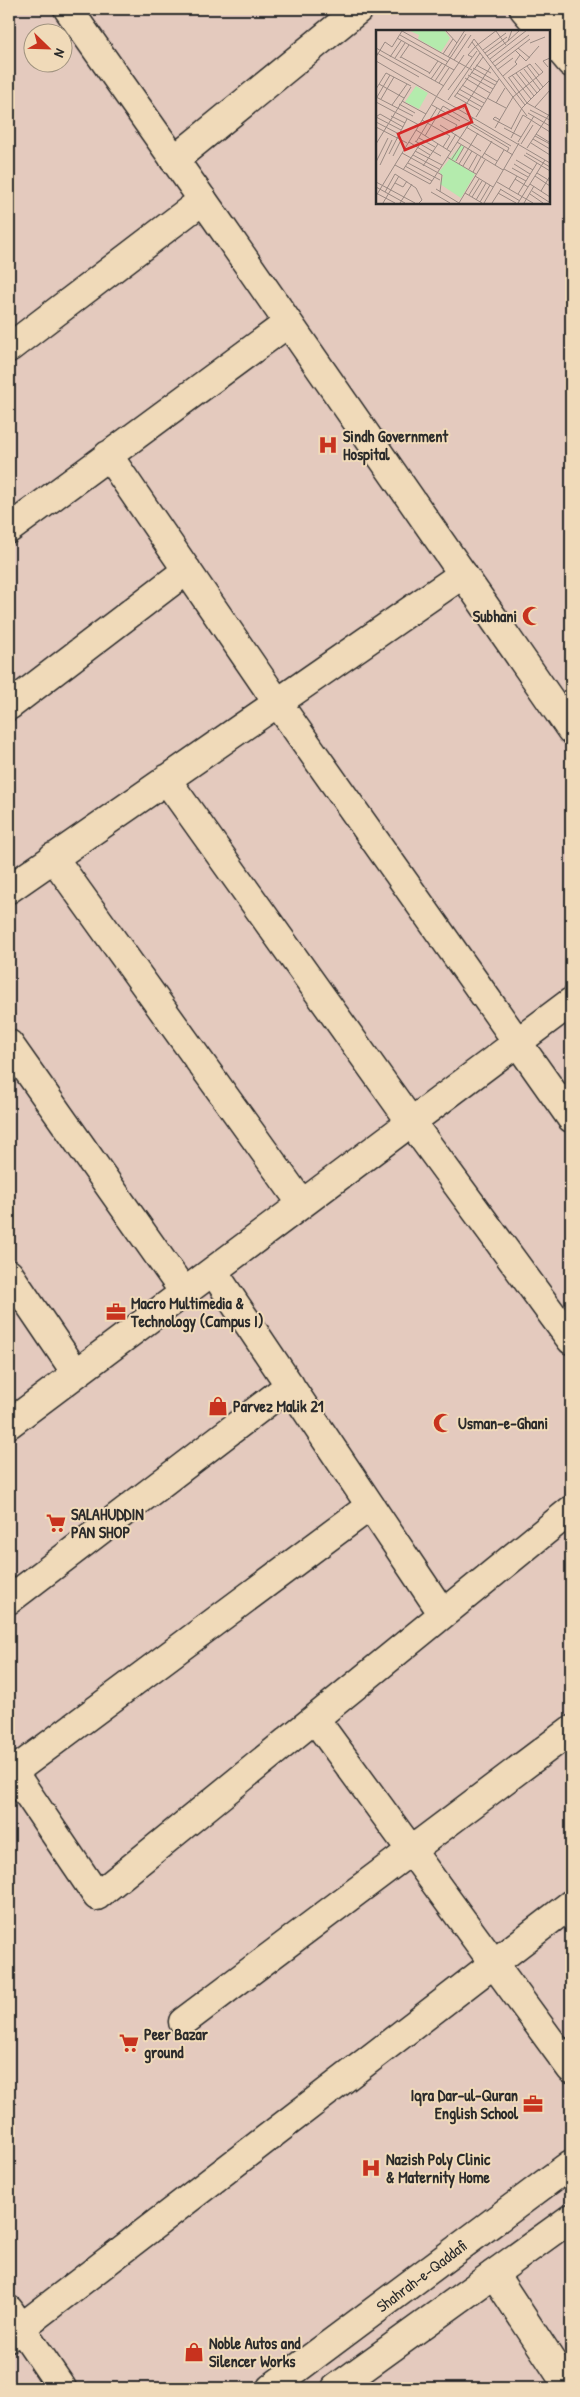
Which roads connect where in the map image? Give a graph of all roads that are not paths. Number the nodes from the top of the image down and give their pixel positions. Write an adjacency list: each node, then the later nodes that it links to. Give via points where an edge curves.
1 (68, 9): 9 (street)
2 (524, 9): 5 (street)
3 (571, 11): 6 (street)
4 (347, 12): 9 (street)
5 (544, 30)
6 (546, 30)
7 (550, 38): 8 (street)
8 (571, 63)
9 (174, 160): 10 (street)
10 (203, 200): 11 (street); 12 (street)
11 (288, 323): 13 (street); 16 (street)
12 (9, 348)
13 (108, 455): 14 (street); 15 (street)
14 (9, 529)
15 (188, 570): 17 (street); 18 (street)
16 (463, 574): 17 (street); 19 (street)
17 (277, 702): 20 (street); 24 (street)
18 (9, 706)
19 (571, 730)
20 (166, 779): 21 (street); 27 (street)
21 (53, 857): 22 (street); 28 (street)
22 (9, 889)
23 (571, 1002): 24 (street)
24 (517, 1042): 26 (street); 27 (street)
25 (9, 1044): 31 (street)
26 (571, 1118)
27 (411, 1122): 28 (street); 32 (street)
28 (302, 1204): 29 (street)
29 (213, 1271): 31 (street); 34 (street)
30 (9, 1274): 33 (street)
31 (184, 1292): 33 (street)
32 (571, 1340)
33 (76, 1373): 35 (street)
34 (290, 1385): 36 (street); 38 (street)
35 (9, 1424)
36 (370, 1506): 39 (street); 42 (street)
37 (571, 1510): 39 (street)
38 (9, 1600)
39 (443, 1614): 40 (street)
40 (315, 1719): 42 (street, via 97,1896); 43 (street)
41 (571, 1730): 43 (street)
42 (11, 1769)
43 (411, 1850): 45 (street); 46 (street)
44 (571, 1904): 45 (street)
45 (494, 1963): 47 (street); 51 (street)
46 (183, 2022)
47 (571, 2069)
48 (571, 2164): 53 (street, Shahrah-e-Qaddafi)
49 (571, 2218): 50 (street)
50 (494, 2274): 54 (street); 55 (street)
51 (13, 2325): 52 (street)
52 (62, 2388)
53 (271, 2388)
54 (336, 2388)
55 (569, 2388)

